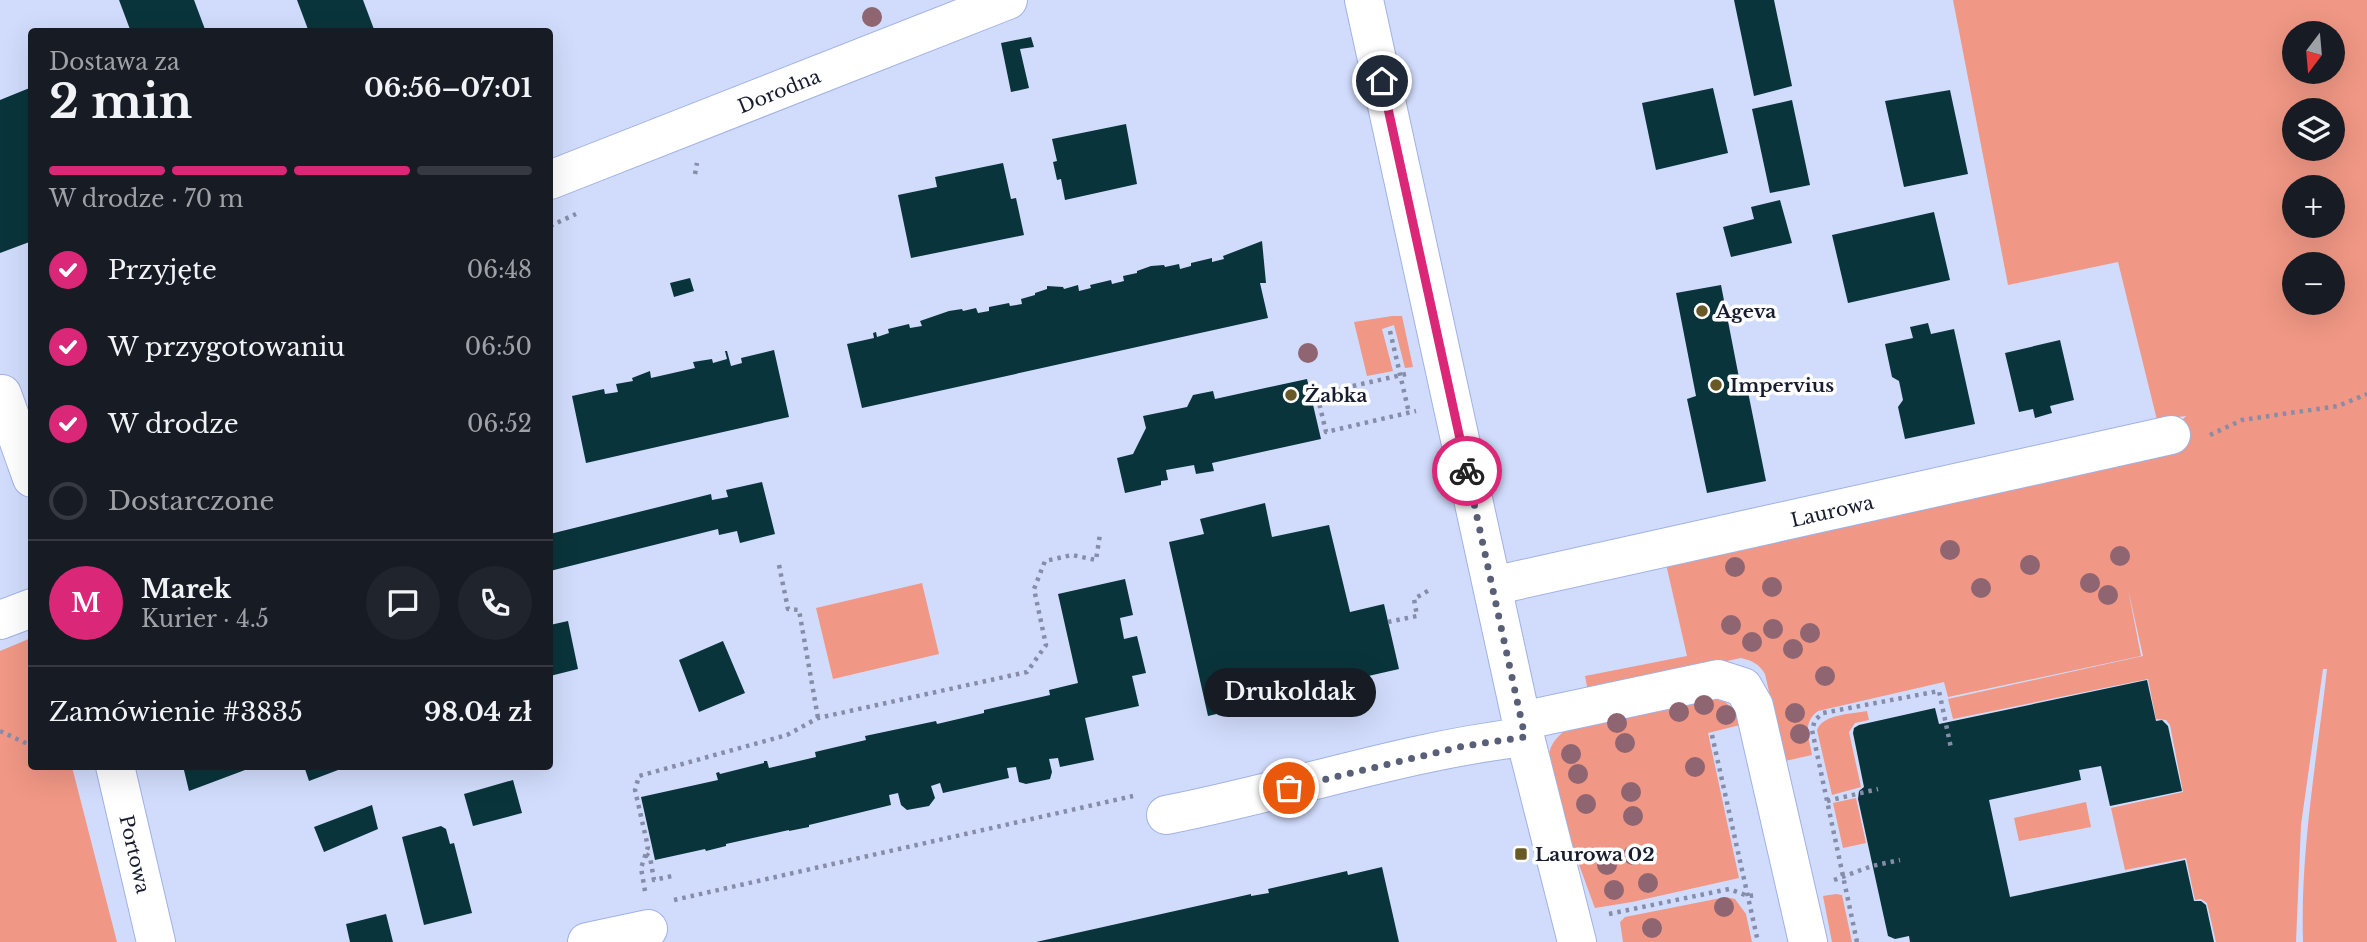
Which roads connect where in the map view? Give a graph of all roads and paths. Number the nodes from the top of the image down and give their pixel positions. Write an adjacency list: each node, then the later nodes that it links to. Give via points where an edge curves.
1 (1008, 0): 3 (street, Dorodna)
2 (1364, 0): 15 (street)
3 (553, 179)
4 (1390, 331): 6 (path)
5 (1411, 373): 6 (path)
6 (1401, 375): 10 (path); 10 (path, via 1317,394 1326,432)
7 (11, 390): 12 (street)
8 (2367, 394): 11 (path, via 2337,406 2242,420 2203,438)
9 (1419, 411): 10 (path)
10 (1409, 413)
11 (2171, 435): 15 (street, Laurowa)
12 (28, 461)
13 (1100, 534): 22 (path, via 1096,560 1072,555 1045,561 1034,589 1046,645 1027,672)
14 (779, 565): 22 (path, via 788,609 799,610)
15 (1492, 586): 23 (street)
16 (1431, 589): 19 (path, via 1414,599 1417,616)
17 (28, 610): 18 (street)
18 (0, 620)
19 (1388, 622)
20 (1336, 683): 21 (path, via 1338,689 1364,683)
21 (1369, 702)
22 (818, 718): 32 (path, via 787,736 639,776 635,790)
23 (1523, 729): 31 (street); 36 (street, via 1718,679 1743,687 1754,706); 43 (street)
24 (0, 731): 26 (path)
25 (1712, 735): 37 (path)
26 (28, 744)
27 (1951, 748): 30 (path, via 1939,691 1823,713 1812,730)
28 (116, 770): 41 (street, Portowa)
29 (1878, 789): 30 (path)
30 (1827, 801): 35 (path)
31 (1166, 814): 38 (path, via 1156,791)
32 (646, 854): 34 (path, via 654,880); 39 (path, via 641,868)
33 (1899, 860): 35 (path)
34 (672, 876)
35 (1843, 878): 36 (path); 46 (path)
36 (1796, 887): 37 (path); 45 (street)
37 (1748, 896): 40 (path, via 1729,889 1609,913); 44 (path)
38 (673, 900)
39 (647, 914): 42 (street)
40 (1611, 923)
41 (156, 942)
42 (587, 942)
43 (1577, 942)
44 (1758, 942)
45 (1808, 942)
46 (1857, 942)

